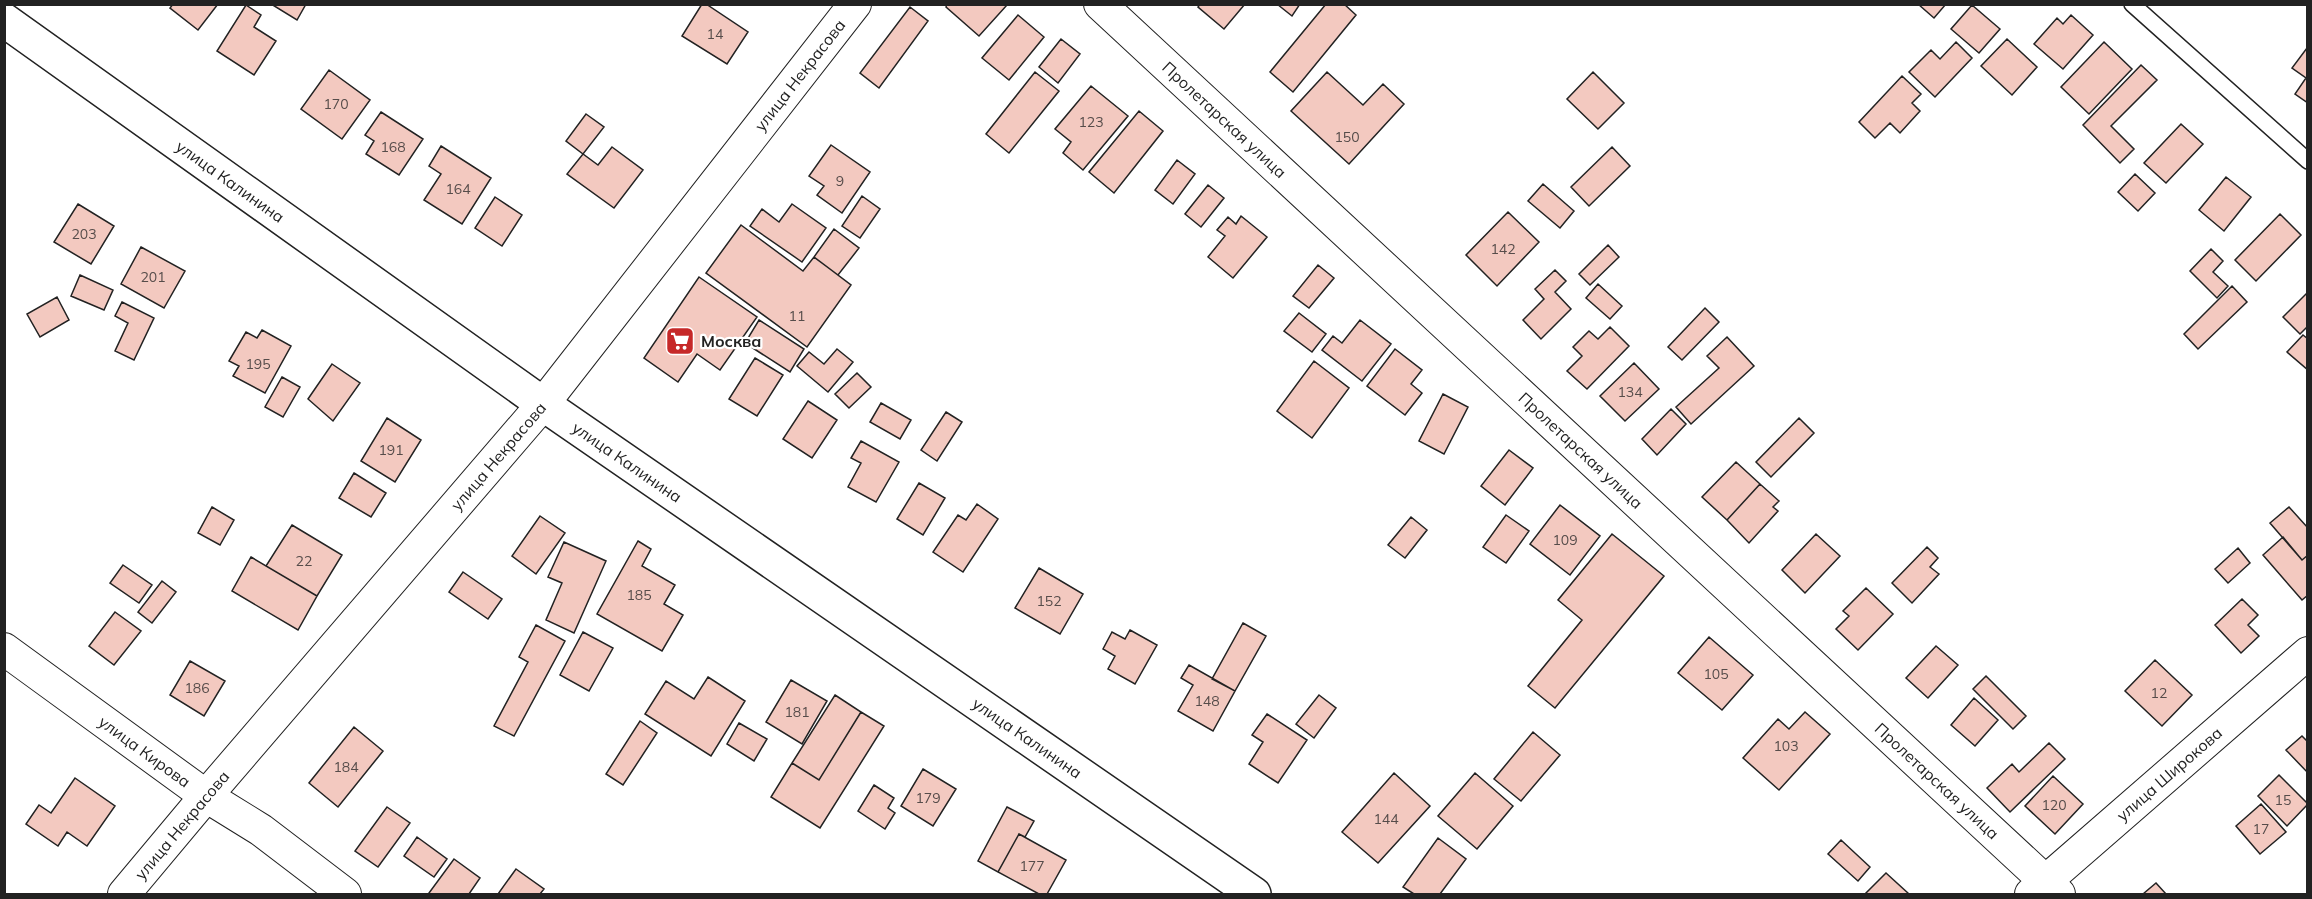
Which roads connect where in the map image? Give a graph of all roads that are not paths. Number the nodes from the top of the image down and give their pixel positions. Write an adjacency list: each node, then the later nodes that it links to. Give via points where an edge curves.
1 (855, 4): 6 (street, улица Некрасова)
2 (1100, 4): 10 (street, Пролетарская улица)
3 (2132, 4): 5 (lane)
4 (4, 20): 6 (street, улица Калинина)
5 (2307, 161)
6 (543, 404): 9 (street, улица Некрасова); 13 (street, улица Калинина)
7 (4, 649): 9 (street, улица Кирова)
8 (2307, 653): 10 (street, улица Широкова)
9 (206, 796): 11 (street, улица Некрасова); 12 (street, улица Кирова, via 261,830)
10 (2045, 890)
11 (124, 894)
12 (345, 894)
13 (1254, 894)

